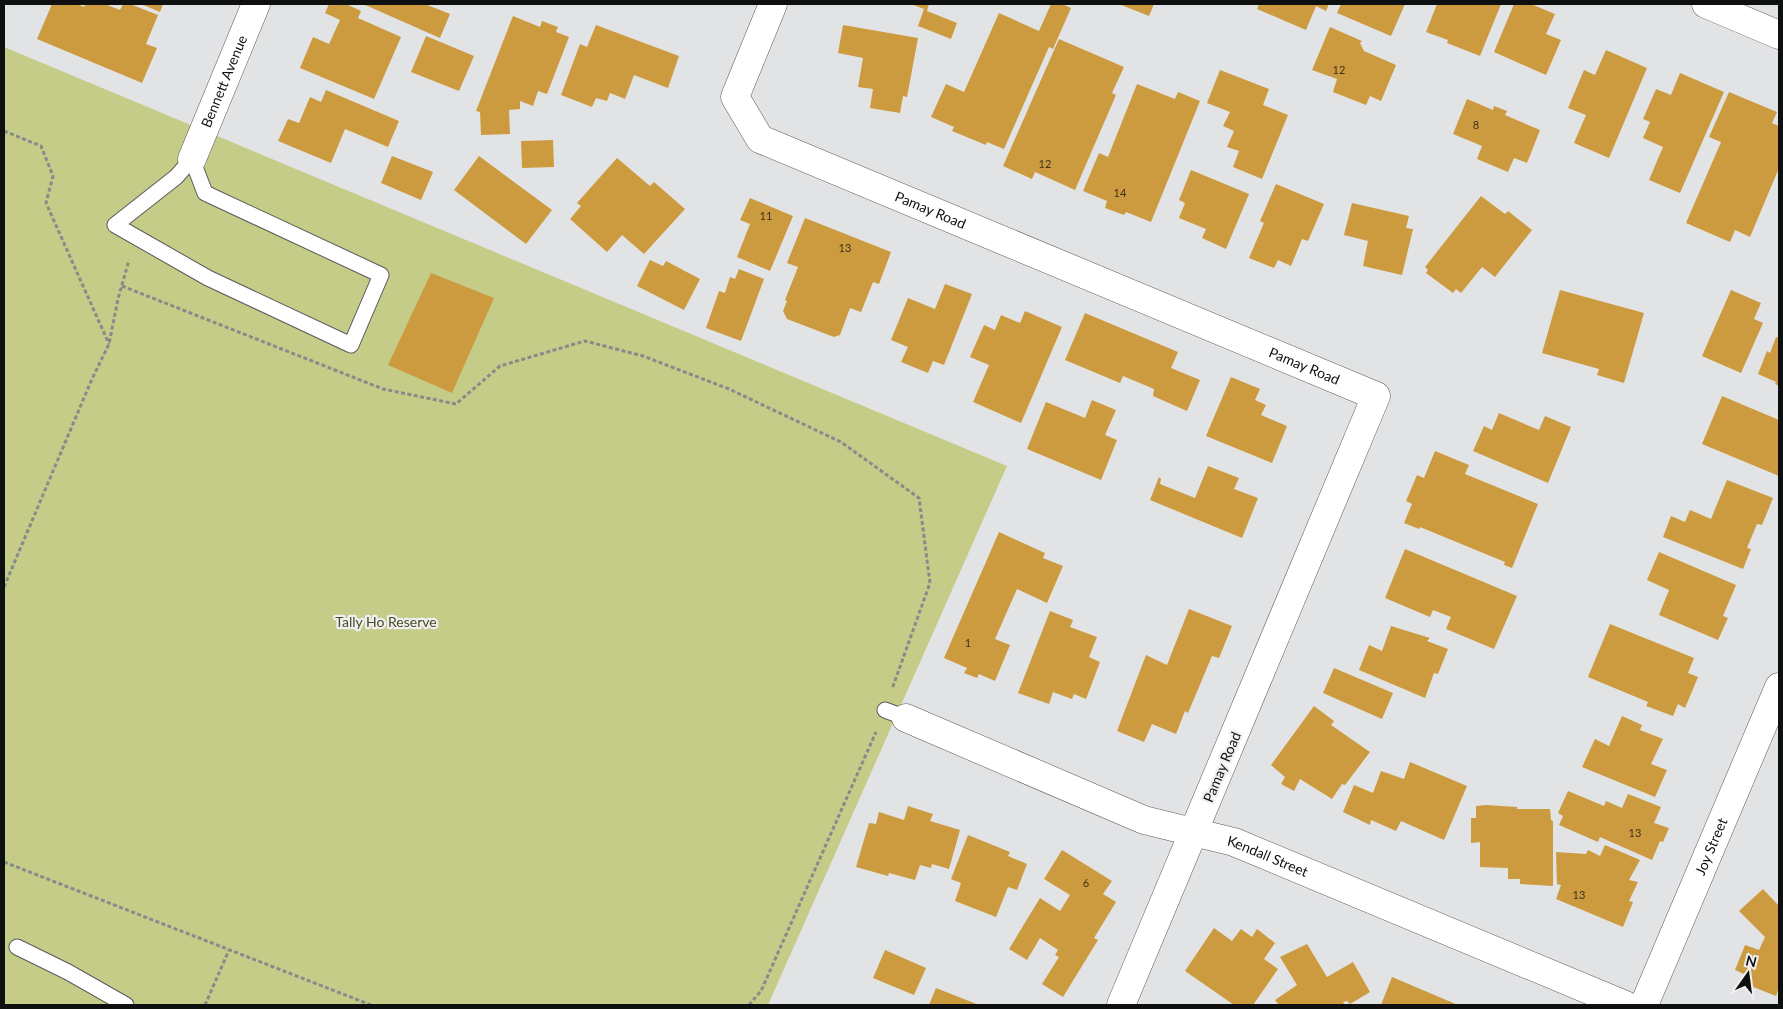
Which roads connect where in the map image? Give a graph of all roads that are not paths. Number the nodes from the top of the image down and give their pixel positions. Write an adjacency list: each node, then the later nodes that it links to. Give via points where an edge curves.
1 (256, 4): 5 (street, Bennett Avenue)
2 (773, 4): 8 (street, Pamay Road, via 735,97 760,139 1376,396)
3 (1706, 4): 4 (street)
4 (1779, 35)
5 (192, 159): 5 (lane, via 205,193 381,275 351,345 208,278 115,225 176,177)
6 (1779, 687): 13 (street, Joy Street)
7 (896, 714): 8 (street, Kendall Street, via 1144,820)
8 (1195, 832): 11 (street, Pamay Road); 12 (street, Kendall Street, via 1234,842)
9 (17, 947): 10 (lane)
10 (126, 1005)
11 (1122, 1005)
12 (1625, 1005)
13 (1644, 1005)

